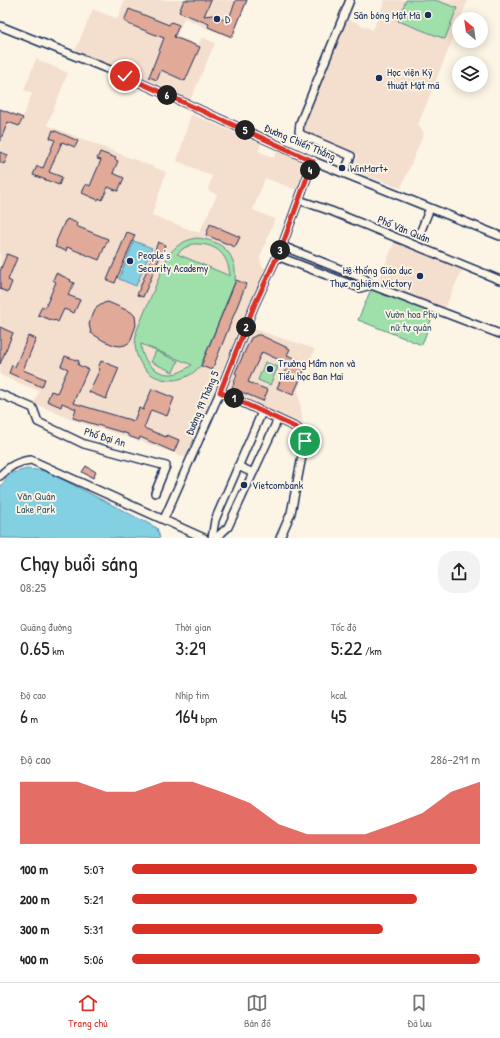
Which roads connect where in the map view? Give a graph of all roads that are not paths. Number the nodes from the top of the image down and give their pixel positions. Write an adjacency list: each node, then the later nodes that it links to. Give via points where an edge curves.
1 (350, 0): 4 (street, via 299,132 350,156)
2 (0, 26): 3 (street, Đường Chiến Thắng, via 125,76)
3 (313, 161): 4 (street, Đường Chiến Thắng); 5 (street, Đường 19 Tháng 5)
4 (344, 173): 6 (street, Đường Chiến Thắng)
5 (299, 200): 9 (street, Đường 19 Tháng 5); 11 (street, Phố Văn Quán)
6 (430, 208): 7 (street); 8 (street, Đường Chiến Thắng)
7 (420, 233)
8 (500, 236)
9 (282, 246): 10 (street, Đường 19 Tháng 5); 12 (street, via 365,279)
10 (278, 256): 12 (street, via 360,288); 14 (street, Đường 19 Tháng 5, via 254,306)
11 (500, 280)
12 (371, 285): 13 (street)
13 (500, 334)
14 (220, 392): 16 (street); 22 (street, Đường 19 Tháng 5)
15 (0, 394): 21 (street, Phố Đại An, via 33,408 38,422 84,444 166,466)
16 (262, 412): 17 (street); 18 (street)
17 (278, 419): 19 (street); 26 (street, via 297,428 305,441 291,513)
18 (238, 466): 19 (street); 24 (street, via 215,520)
19 (253, 473): 25 (street, via 228,527)
20 (0, 476): 22 (street, via 15,463 31,460)
21 (155, 493)
22 (164, 519): 23 (street)
23 (204, 538)
24 (212, 538)
25 (216, 538)
26 (280, 538)

